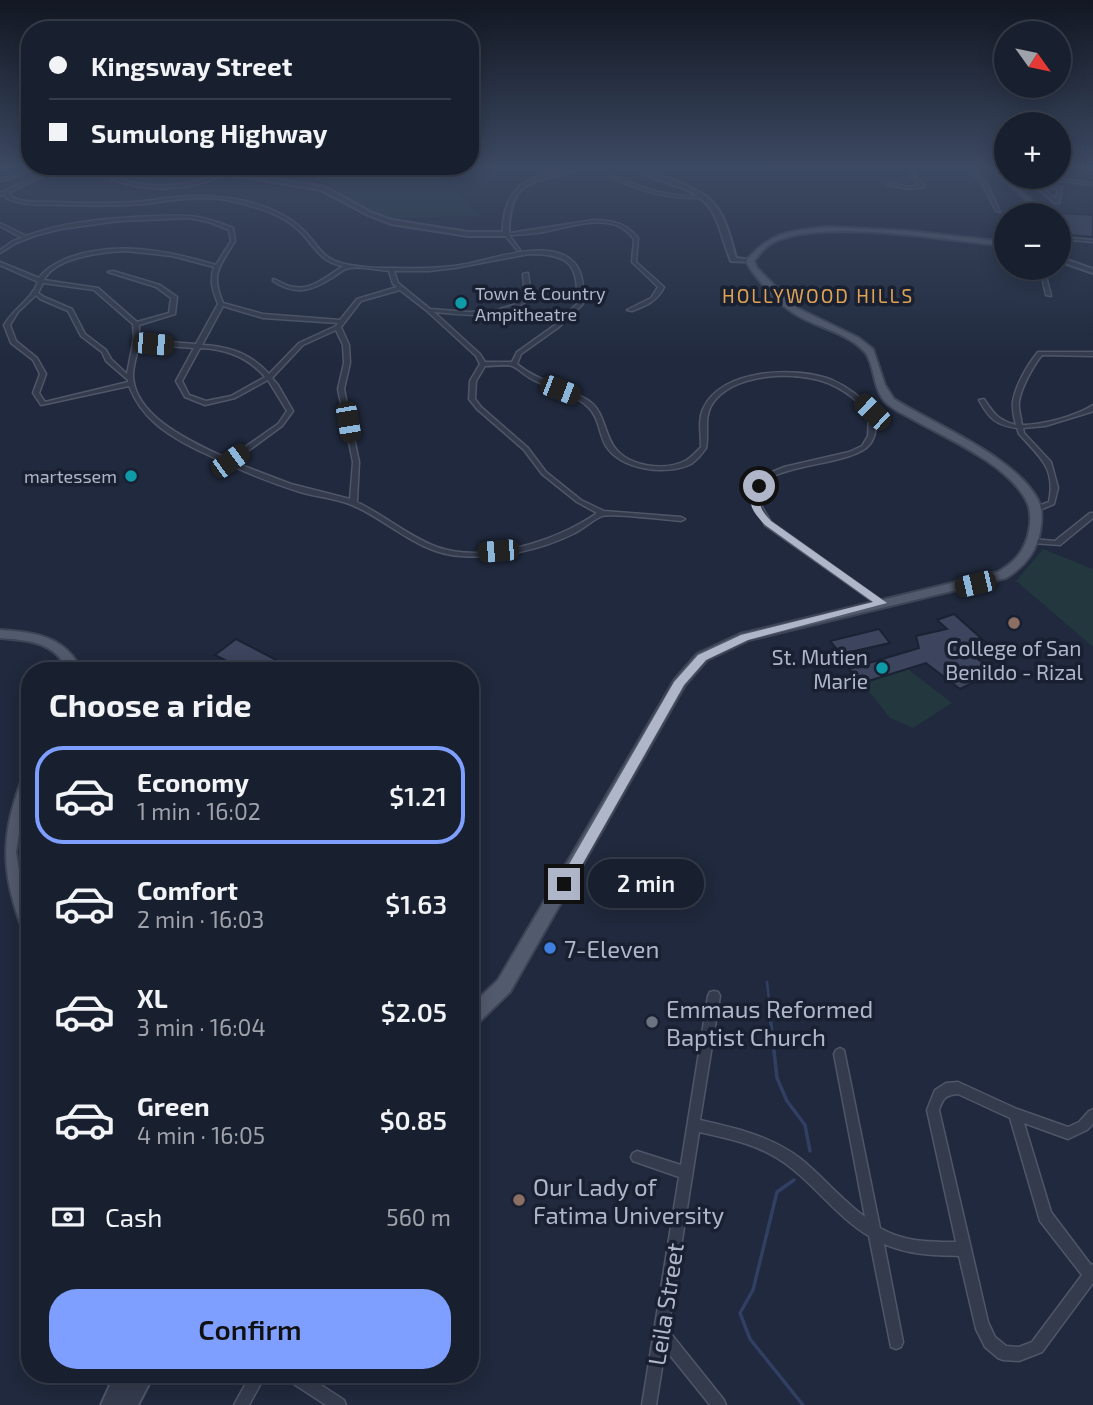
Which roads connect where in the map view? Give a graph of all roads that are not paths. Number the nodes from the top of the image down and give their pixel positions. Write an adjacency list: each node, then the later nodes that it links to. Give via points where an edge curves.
1 (15, 232): 12 (street)
2 (46, 232): 12 (street)
3 (231, 232): 21 (street, via 233,241)
4 (302, 232): 22 (street, via 318,254)
5 (452, 232): 11 (street)
6 (535, 232): 11 (street)
7 (629, 232): 35 (street, via 636,239 634,262 661,287 658,295)
8 (724, 232): 18 (street, via 733,260)
9 (815, 232): 18 (main road, via 779,238 760,247)
10 (887, 232): 15 (main road)
11 (506, 234): 16 (street)
12 (24, 237): 17 (street)
13 (1071, 239): 14 (street)
14 (1093, 241)
15 (994, 243)
16 (518, 250)
17 (0, 253)
18 (750, 261): 52 (main road, via 794,310 870,351 890,401 1011,474 1032,499)
19 (0, 263): 29 (street)
20 (1071, 263): 24 (street)
21 (215, 266): 29 (street, via 155,252 94,252 68,258); 33 (street, via 213,282)
22 (347, 266): 23 (street); 27 (street, via 306,290 285,289)
23 (391, 269): 30 (street); 43 (street, via 454,268 535,252 569,260 577,267 580,304 519,353)
24 (1093, 271)
25 (111, 272): 38 (street, via 158,286 174,297 172,314)
26 (526, 274): 34 (street, via 528,298 512,308 480,313)
27 (275, 280)
28 (1045, 280): 32 (street)
29 (41, 281): 31 (street); 38 (street, via 96,289)
30 (401, 288): 34 (street); 39 (street, via 359,300)
31 (38, 294): 37 (street); 46 (street, via 70,310 83,335 104,351)
32 (1049, 295)
33 (220, 304): 39 (street, via 263,316); 41 (street)
34 (429, 310): 44 (street)
35 (630, 310)
36 (0, 314): 37 (street)
37 (12, 314): 46 (street, via 7,325 13,342 35,359 43,374 36,393 43,404)
38 (136, 324): 40 (street)
39 (340, 325): 45 (street, via 301,344); 51 (street, via 347,363 341,390 356,462)
40 (138, 342): 41 (street); 46 (street)
41 (200, 345): 45 (street, via 231,350 258,364); 45 (street, via 179,381 187,396 195,400 220,401)
42 (1093, 354): 49 (street, via 1039,354 1016,401)
43 (514, 364): 44 (street); 57 (street, via 525,375 592,406 617,456 642,466 679,466 691,461 704,447 705,411 715,393 735,382 799,374 825,380 855,395 872,412 873,432 865,447 847,456 792,465 759,486 753,500 768,523)
44 (483, 365): 53 (street, via 473,381 472,399 479,408 526,449 544,473)
45 (270, 377): 50 (street, via 290,411 280,425)
46 (129, 382): 50 (street, via 149,415 164,427)
47 (982, 400): 49 (street, via 994,418)
48 (1093, 407): 49 (street)
49 (1019, 429): 52 (street, via 1045,457 1055,488 1052,503)
50 (230, 461): 51 (street, via 302,490)
51 (353, 502): 53 (street, via 429,546 460,554 518,549 561,539)
52 (1035, 510): 56 (main road)
53 (602, 513): 55 (street)
54 (1093, 515): 56 (street, via 1056,542)
55 (681, 519)
56 (1033, 541): 57 (main road, via 1017,566 1002,575)
57 (881, 603): 63 (main road, via 745,637 702,657 680,682 504,986)
58 (0, 634): 59 (main road, via 60,648)
59 (71, 662)
60 (21, 796): 61 (main road, via 9,823 4,862)
61 (21, 915)
62 (714, 996): 67 (street, Leila Street)
63 (479, 1010)
64 (840, 1054): 70 (street)
65 (1015, 1114): 66 (street, via 1068,1133); 71 (street, via 958,1088 939,1094 933,1110); 72 (street, via 1045,1216)
66 (1093, 1115)
67 (694, 1125): 69 (street, Leila Street); 70 (street, via 748,1137 781,1153 843,1209)
68 (637, 1157): 69 (street)
69 (686, 1173): 73 (street, Leila Street)
70 (875, 1231): 71 (street, via 901,1244); 74 (street)
71 (965, 1249): 72 (street, via 982,1324 990,1342 1003,1353 1019,1354 1037,1347)
72 (1092, 1275)
73 (660, 1331): 83 (street, Leila Street); 84 (street)
74 (896, 1342)
75 (122, 1383): 79 (street)
76 (139, 1383): 80 (street)
77 (254, 1383): 81 (street)
78 (305, 1383): 82 (street)
79 (111, 1405)
80 (127, 1405)
81 (241, 1405)
82 (340, 1405)
83 (649, 1405)
84 (719, 1405)

